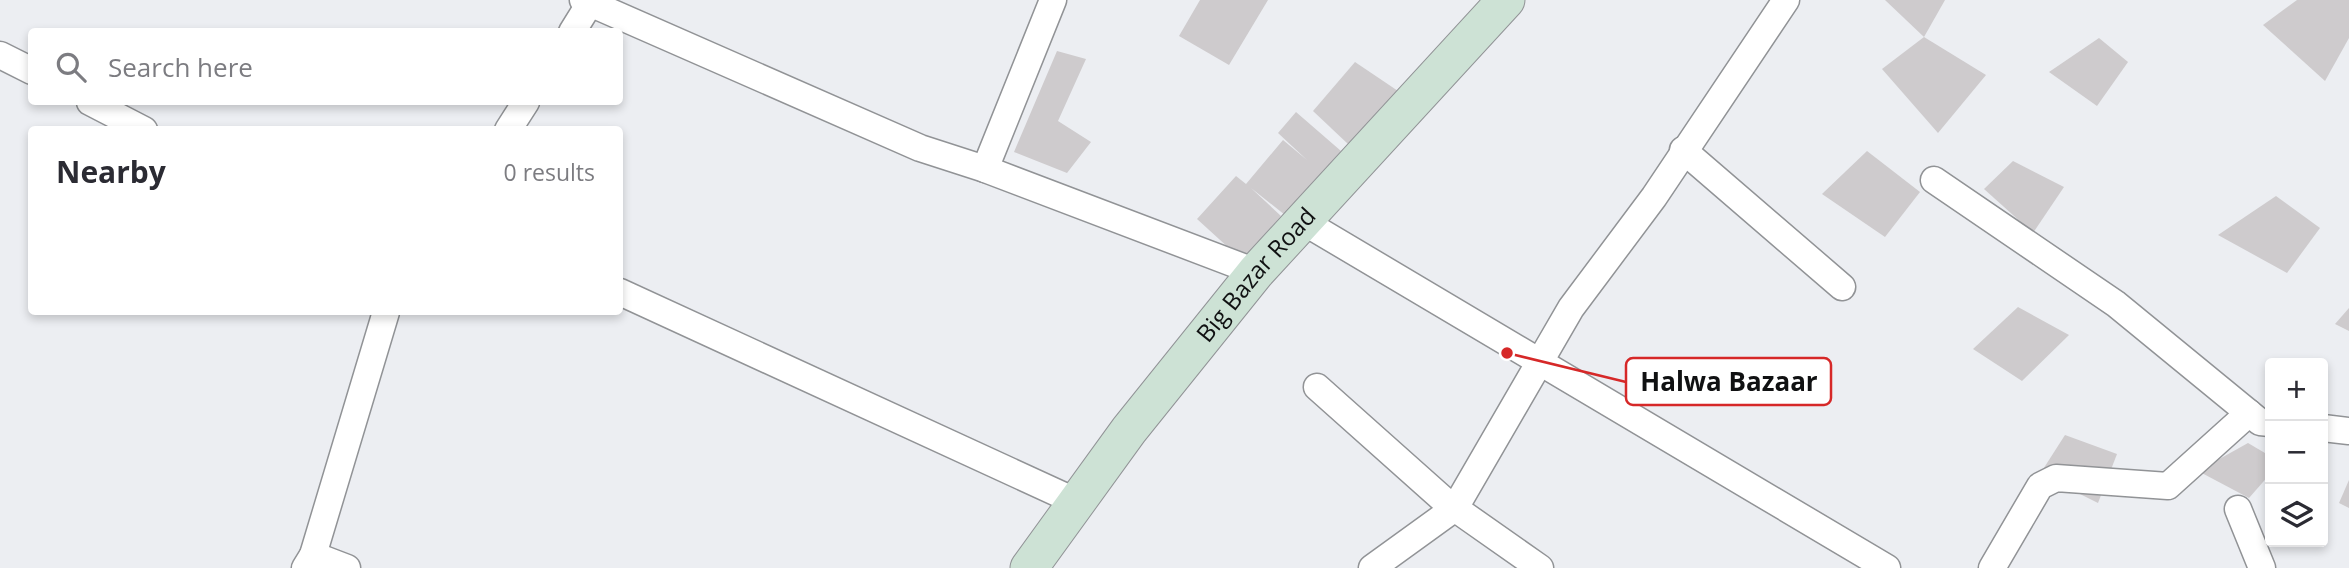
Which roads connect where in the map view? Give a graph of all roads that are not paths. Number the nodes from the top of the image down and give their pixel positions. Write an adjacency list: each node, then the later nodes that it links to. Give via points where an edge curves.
1 (1053, 0): 13 (street)
2 (1786, 0): 12 (street)
3 (587, 2): 5 (street); 13 (street, via 919,148)
4 (1491, 5): 15 (street, Big Bazar Road)
5 (574, 28)
6 (0, 55): 7 (street)
7 (28, 69)
8 (96, 105): 10 (street)
9 (524, 105): 11 (street)
10 (136, 126)
11 (511, 126)
12 (1684, 150): 17 (street); 20 (street, via 1571,308)
13 (985, 169): 16 (street)
14 (1934, 180): 22 (street, via 2116,304)
15 (1304, 222): 16 (street, Big Bazar Road); 20 (street)
16 (1256, 272): 25 (street, Big Bazar Road)
17 (1842, 287)
18 (623, 293): 25 (street)
19 (385, 315): 28 (street)
20 (1541, 363): 26 (street); 33 (street)
21 (1317, 387): 26 (street)
22 (2260, 418): 34 (street, via 2168,486 2056,478 2040,486)
23 (2328, 429): 24 (street)
24 (2349, 431)
25 (1077, 502): 30 (street, Big Bazar Road)
26 (1455, 508): 31 (street); 32 (street)
27 (2238, 509): 35 (street)
28 (309, 562): 29 (street)
29 (347, 568)
30 (1028, 568)
31 (1372, 568)
32 (1540, 568)
33 (1887, 568)
34 (1992, 568)
35 (2262, 568)

